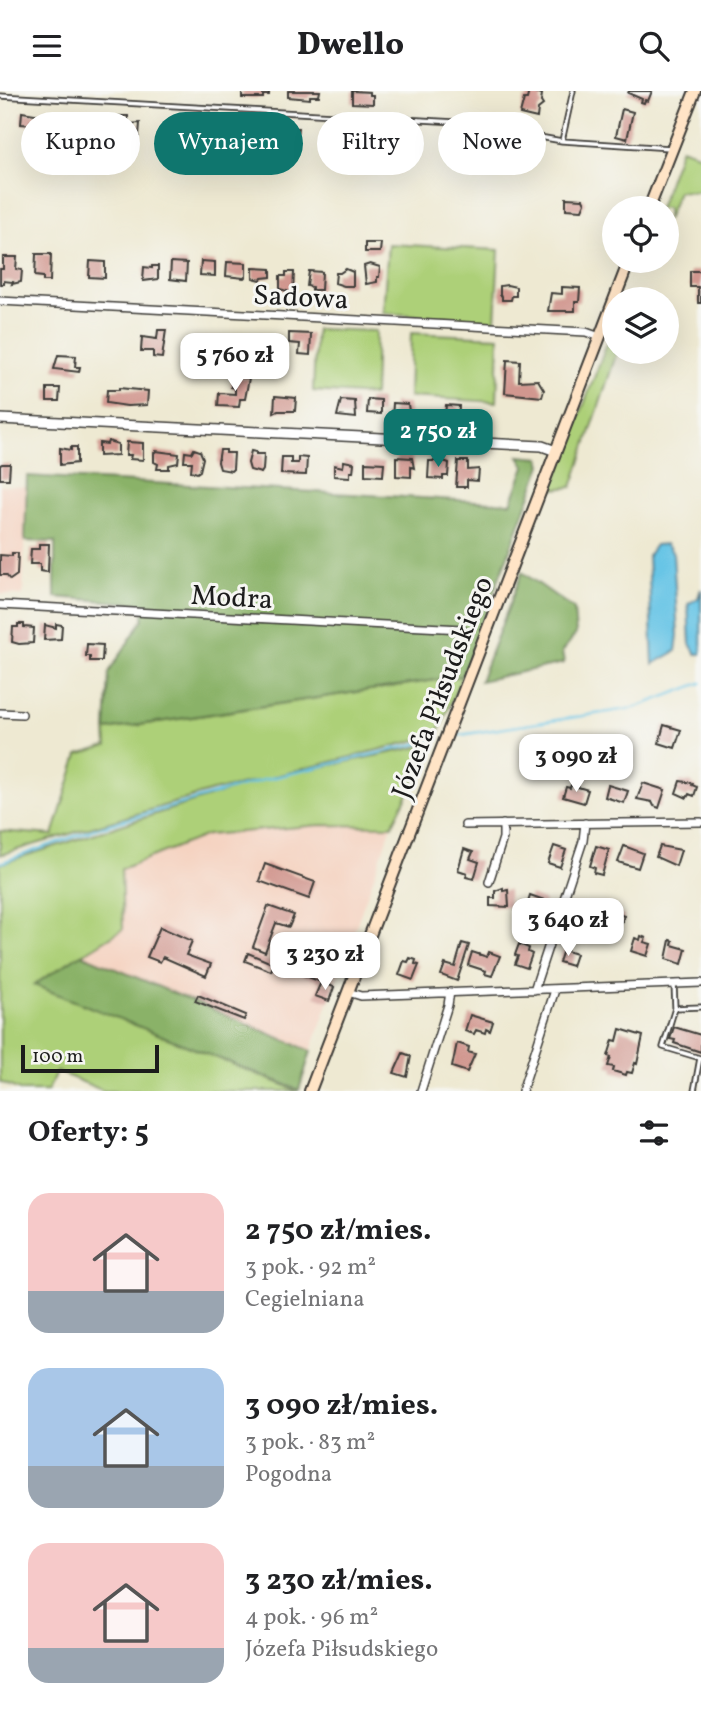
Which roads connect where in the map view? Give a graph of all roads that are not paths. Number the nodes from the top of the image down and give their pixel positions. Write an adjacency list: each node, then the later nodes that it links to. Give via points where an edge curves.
1 (573, 91): 4 (lane)
2 (695, 91): 5 (main road)
3 (0, 96): 4 (lane, via 456,122)
4 (562, 141): 5 (lane)
5 (673, 148): 6 (main road)
6 (654, 196)
7 (624, 273): 9 (main road, Józefa Piłsudskiego)
8 (0, 301): 9 (street, Sadowa, via 586,332)
9 (600, 337): 11 (main road, Józefa Piłsudskiego)
10 (0, 419): 11 (street, via 542,446)
11 (556, 451): 25 (main road, Józefa Piłsudskiego)
12 (0, 605): 13 (street, Modra)
13 (462, 629)
14 (0, 713): 15 (street)
15 (22, 715)
16 (701, 822): 17 (street)
17 (585, 823): 18 (street); 23 (street)
18 (503, 824): 19 (street); 20 (street)
19 (464, 825)
20 (489, 882)
21 (701, 983): 22 (street)
22 (674, 984): 24 (street); 28 (lane)
23 (534, 990): 24 (street); 26 (street)
24 (555, 990): 31 (street)
25 (348, 992): 26 (street, via 361,996); 29 (main road, Józefa Piłsudskiego)
26 (450, 992): 30 (street)
27 (701, 1007): 28 (lane)
28 (675, 1008): 32 (lane, via 663,1047 700,1058)
29 (310, 1091)
30 (421, 1091)
31 (522, 1091)
32 (694, 1091)

